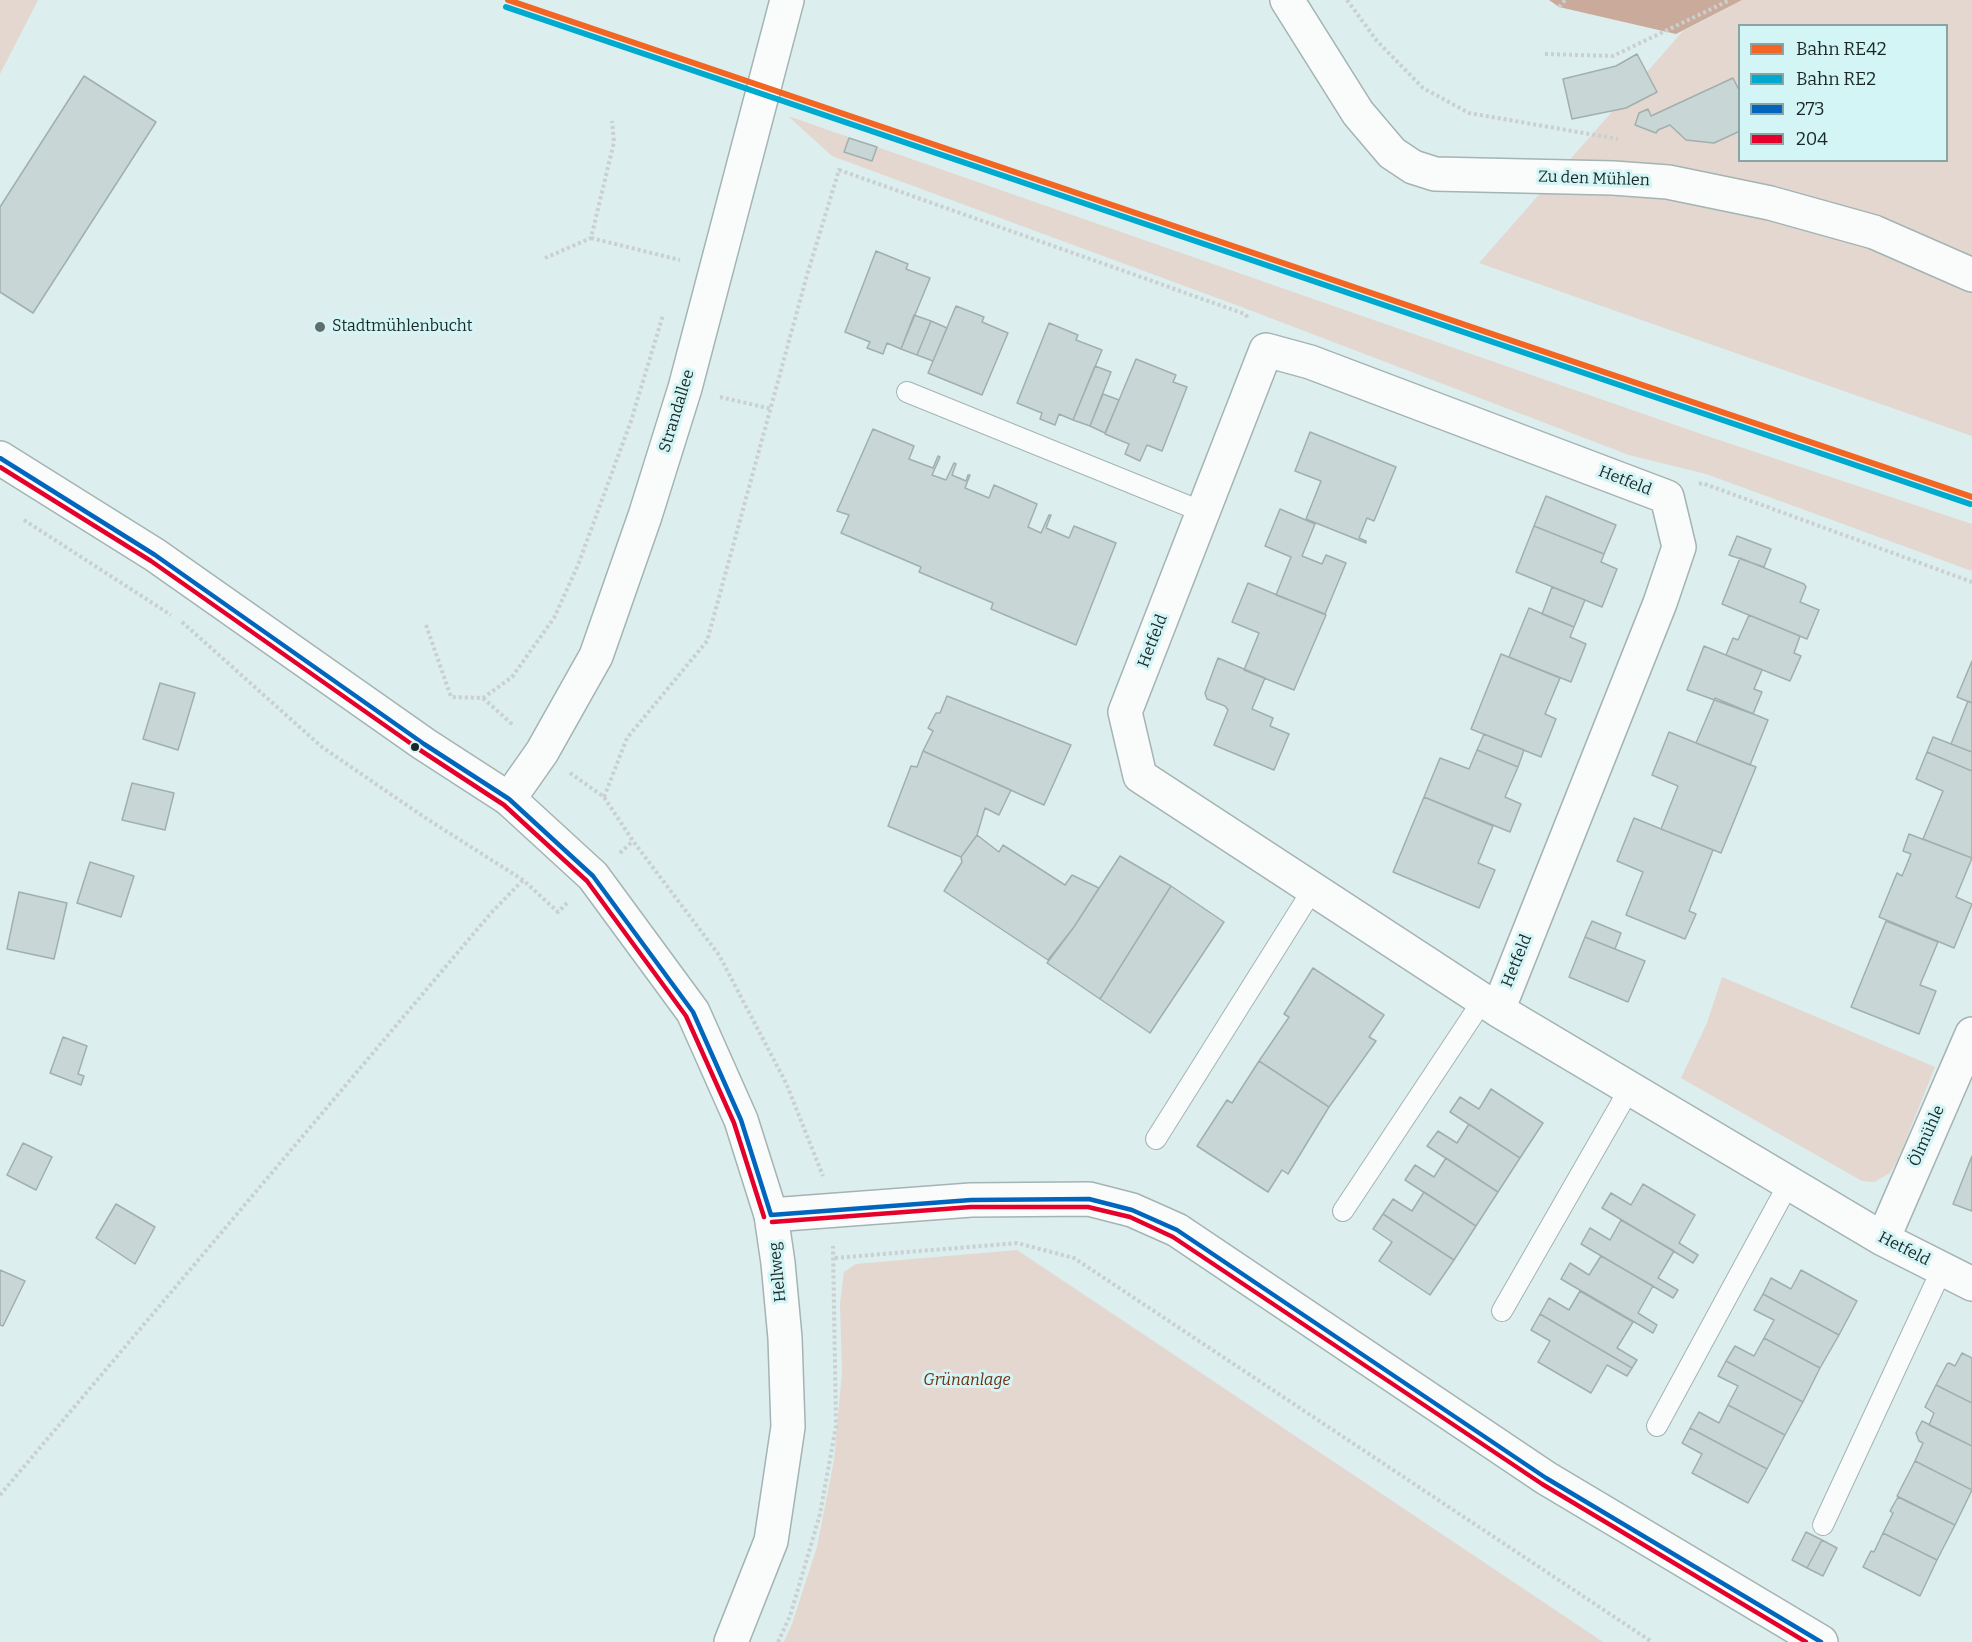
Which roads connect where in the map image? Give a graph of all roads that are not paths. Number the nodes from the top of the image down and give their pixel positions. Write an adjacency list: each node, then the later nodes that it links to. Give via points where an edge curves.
1 (787, 0): 7 (street, Strandallee, via 685,388 645,516 596,656)
2 (1287, 0): 3 (street, Zu den Mühlen, via 1358,113 1392,153 1413,166 1434,174 1668,182 1770,203 1874,232)
3 (1972, 275)
4 (908, 392): 6 (lane)
5 (0, 458): 7 (street, Hellweg, via 147,550)
6 (1203, 512): 8 (street, Hetfeld, via 1125,712 1140,776); 9 (street, Hetfeld, via 1266,350 1310,362 1667,497 1678,547 1660,603)
7 (510, 800): 15 (street, Hellweg, via 593,876 693,1012 741,1120)
8 (1313, 889): 9 (street, Hetfeld); 12 (lane)
9 (1491, 1005): 11 (street, Hetfeld); 14 (lane)
10 (1972, 1034): 16 (street, Ölmühle)
11 (1630, 1088): 13 (street, Hetfeld); 19 (lane)
12 (1156, 1139)
13 (1789, 1183): 16 (street, Hetfeld); 20 (lane)
14 (1343, 1211)
15 (771, 1215): 22 (street, Hellweg, via 785,1338 788,1427 771,1541); 23 (street, via 971,1200 1089,1199 1132,1210 1177,1230 1546,1478)
16 (1883, 1239): 17 (street, Hetfeld)
17 (1942, 1269): 18 (street, Hetfeld); 21 (lane)
18 (1972, 1284)
19 (1502, 1311)
20 (1657, 1426)
21 (1823, 1525)
22 (731, 1642)
23 (1821, 1642)

